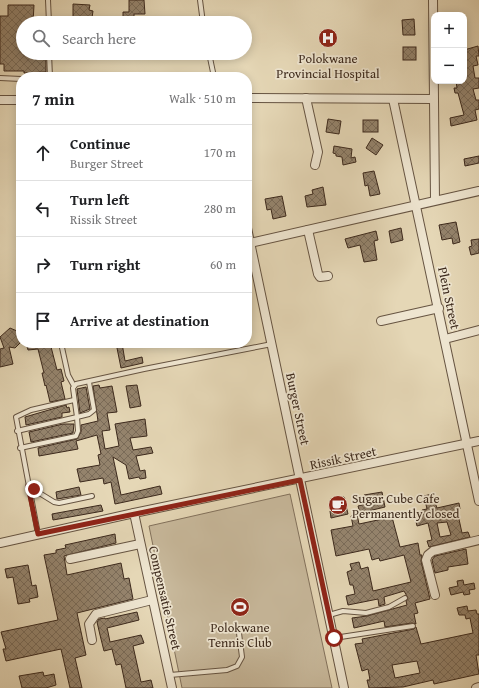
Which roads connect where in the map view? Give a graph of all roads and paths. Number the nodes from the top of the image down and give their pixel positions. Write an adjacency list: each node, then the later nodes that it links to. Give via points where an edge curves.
1 (48, 0): 4 (lane)
2 (200, 0): 5 (lane)
3 (433, 0): 15 (street)
4 (49, 16)
5 (202, 16)
6 (49, 60): 8 (lane)
7 (210, 60): 9 (lane)
8 (50, 72)
9 (213, 72)
10 (0, 78): 11 (lane)
11 (16, 78)
12 (252, 98): 13 (street)
13 (306, 98): 14 (street); 18 (street, via 318,152)
14 (393, 99): 15 (street); 21 (street, Plein Street)
15 (433, 99): 20 (street)
16 (0, 100): 17 (street)
17 (16, 100)
18 (315, 165)
19 (479, 191): 20 (street)
20 (436, 200): 21 (street)
21 (417, 204): 22 (street); 26 (street, Plein Street)
22 (308, 230): 23 (street); 25 (street, via 318,274)
23 (252, 243)
24 (252, 252): 30 (street, Burger Street)
25 (328, 276)
26 (438, 308): 27 (street); 29 (street, Plein Street)
27 (381, 321)
28 (479, 330): 29 (street)
29 (445, 339): 40 (street, Plein Street)
30 (272, 344): 33 (lane); 42 (street, Burger Street)
31 (62, 348): 35 (lane, via 68,375)
32 (252, 348): 34 (lane)
33 (252, 348)
34 (89, 382): 35 (lane); 37 (lane, via 94,410)
35 (74, 386): 36 (lane)
36 (74, 400): 37 (lane); 38 (lane, via 17,415)
37 (77, 417): 38 (lane); 41 (lane, via 76,436)
38 (17, 431): 41 (lane)
39 (479, 441): 40 (street, Rissik Street)
40 (467, 444): 42 (street, Rissik Street); 45 (street, Plein Street)
41 (20, 448): 43 (lane)
42 (300, 480): 46 (street, Rissik Street); 55 (street, Burger Street)
43 (28, 486): 44 (lane, via 59,503); 47 (lane)
44 (92, 496)
45 (479, 501)
46 (134, 513): 47 (street, Rissik Street); 50 (street, Compensatie Street)
47 (38, 534): 49 (street, Rissik Street)
48 (479, 540): 52 (street, via 428,555 426,560)
49 (0, 543)
50 (140, 544): 51 (street); 54 (street, Compensatie Street)
51 (70, 559)
52 (435, 595)
53 (405, 598): 55 (lane, via 389,607 366,613 343,611)
54 (152, 600): 59 (street, via 96,614 90,624); 60 (street, Compensatie Street)
55 (328, 615): 58 (street, Burger Street)
56 (413, 626): 58 (lane)
57 (239, 633): 60 (lane, via 242,657 237,666 227,670)
58 (334, 638): 63 (street, Burger Street)
59 (92, 640)
60 (170, 675): 62 (street, Compensatie Street)
61 (479, 687): 64 (street)
62 (172, 688)
63 (344, 688)
64 (476, 688)

